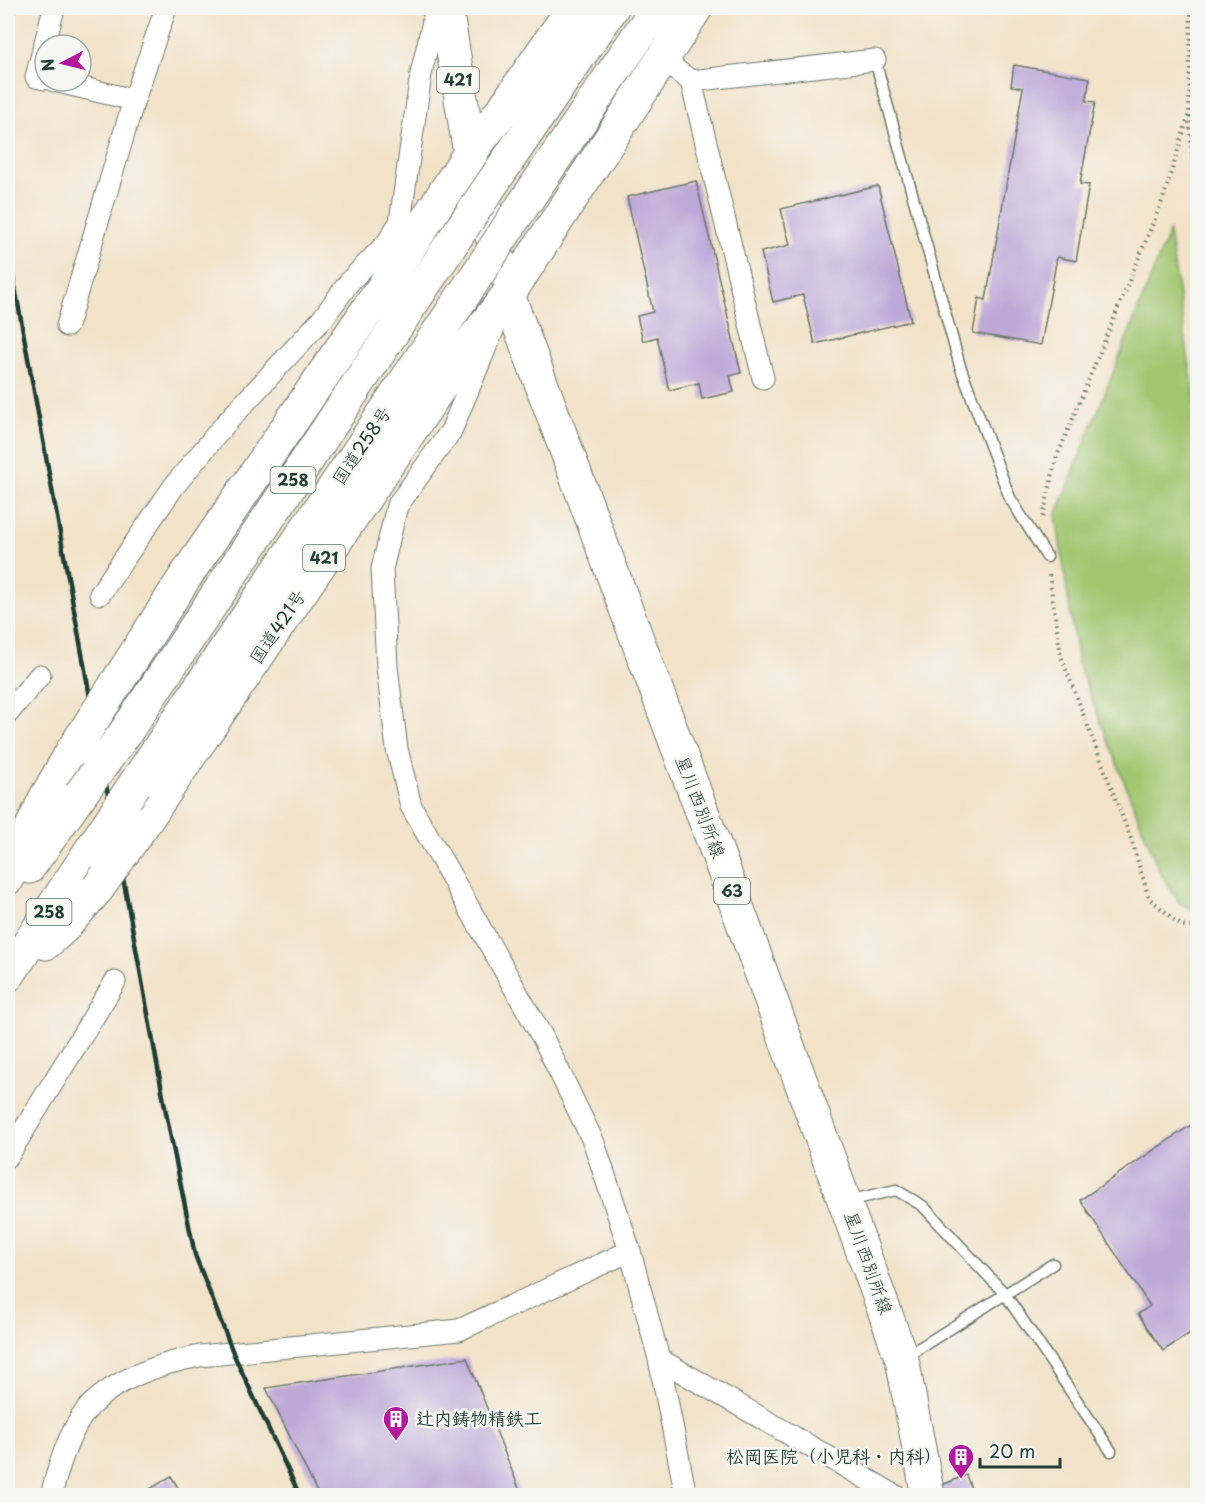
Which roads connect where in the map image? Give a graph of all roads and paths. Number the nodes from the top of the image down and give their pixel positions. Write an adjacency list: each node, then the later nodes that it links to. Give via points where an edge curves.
1 (54, 8): 10 (street)
2 (166, 8): 15 (street)
3 (436, 8): 23 (street, via 421,74 400,222 323,318 174,486)
4 (446, 8): 17 (main road, 421)
5 (573, 8): 17 (main road)
6 (612, 8): 27 (main road, 258, bridge, via 125,733)
7 (657, 8): 29 (main road, 国道258号 / 258, bridge)
8 (696, 8): 11 (main road, 国道421号)
9 (1191, 8): 16 (path)
10 (47, 33)
11 (661, 59): 13 (street); 19 (main road, 国道421号)
12 (875, 60): 13 (street); 22 (lane, via 960,366 1010,498)
13 (691, 81): 21 (street)
14 (93, 90): 15 (street)
15 (134, 100): 20 (street)
16 (1189, 114): 18 (path); 22 (path, via 1163,199 1056,459 1043,514)
17 (470, 153): 19 (main road, 421); 26 (main road, bridge, via 73,750)
18 (1197, 223)
19 (508, 295): 29 (main road, 国道421号 / 421, bridge, via 461,356 98,888 63,928); 32 (main road, 星川西別所線 / 63); 33 (street, via 451,431 397,506 382,569 395,738 411,806 554,1061 594,1143)
20 (67, 326)
21 (763, 378)
22 (1047, 557): 28 (path, via 1061,656 1131,839 1149,898 1182,926)
23 (100, 594)
24 (40, 675): 25 (street)
25 (8, 713)
26 (8, 878)
27 (8, 898)
28 (1197, 928)
29 (8, 975)
30 (116, 982): 31 (street)
31 (8, 1156)
32 (846, 1201): 35 (lane, via 896,1190 923,1206); 37 (main road, 星川西別所線 / 63)
33 (630, 1251): 36 (street); 39 (street, via 459,1330 200,1356 160,1366 91,1405 59,1463)
34 (1053, 1264): 35 (lane)
35 (1005, 1294): 37 (lane); 38 (lane)
36 (659, 1359): 40 (street); 41 (street)
37 (902, 1359): 42 (main road, 星川西別所線 / 63)
38 (1111, 1451)
39 (51, 1496)
40 (686, 1496)
41 (896, 1496)
42 (928, 1496)

